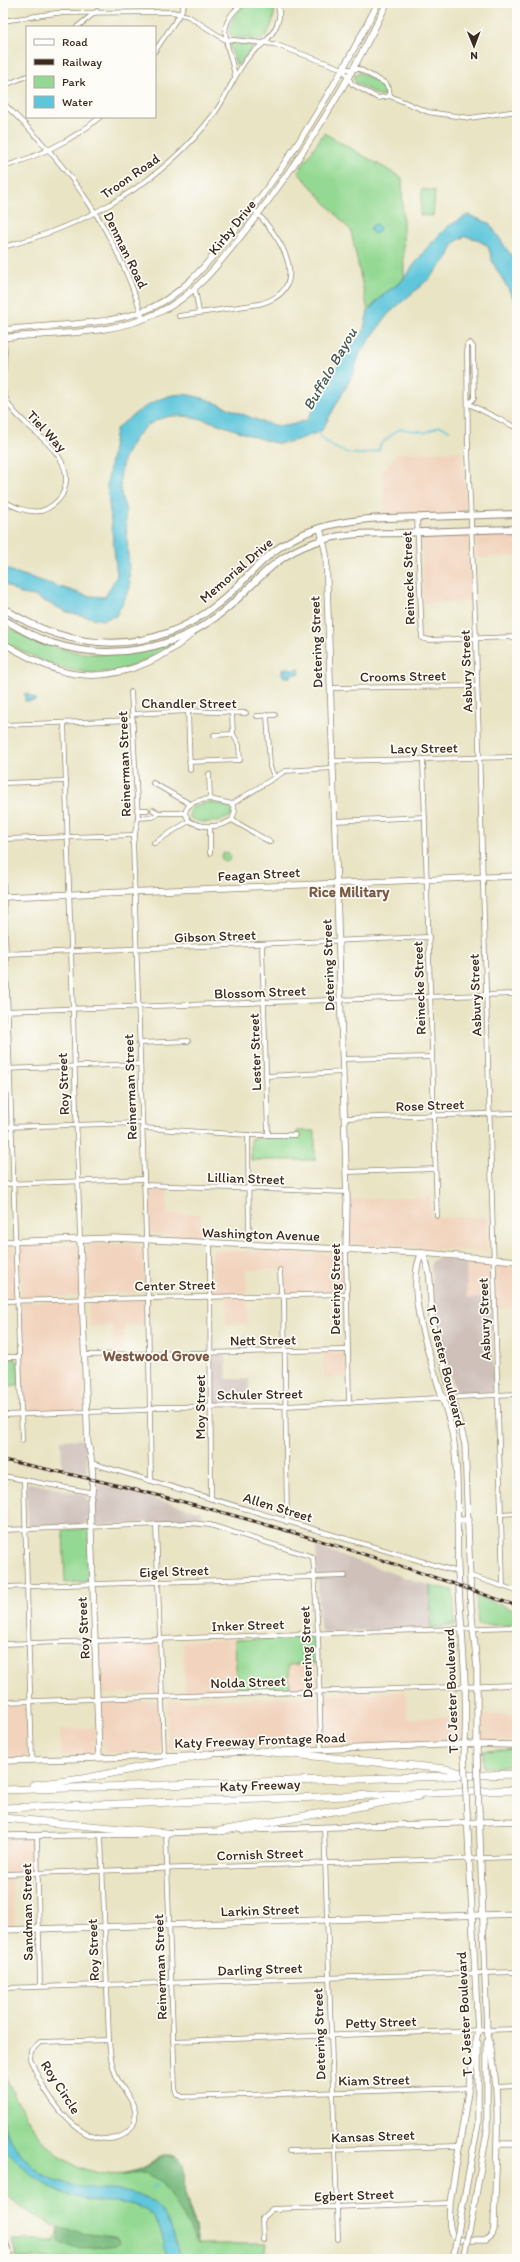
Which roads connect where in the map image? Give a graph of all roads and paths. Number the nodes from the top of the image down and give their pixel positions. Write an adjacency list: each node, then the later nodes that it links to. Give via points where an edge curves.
1 (185, 3): 7 (street)
2 (244, 3): 10 (street, via 232,15)
3 (276, 3): 11 (street, Troon Road, via 280,17)
4 (378, 3): 14 (main road, Kirby Drive)
5 (387, 3): 13 (main road, Kirby Drive)
6 (97, 11): 7 (street); 8 (street, via 56,13); 9 (street)
7 (180, 14): 10 (street); 12 (street)
8 (3, 21)
9 (78, 26)
10 (224, 39): 11 (street); 16 (street)
11 (265, 43): 14 (street); 16 (street, Troon Road, via 250,54)
12 (156, 50)
13 (354, 68): 14 (street); 17 (main road, Kirby Drive); 19 (street, via 385,83)
14 (343, 69): 17 (street); 25 (main road, Kirby Drive, via 297,146)
15 (26, 76): 18 (street)
16 (236, 77): 26 (street, Troon Road, via 214,114 182,150 131,192)
17 (348, 79): 19 (street, via 352,84 378,98); 27 (main road, Kirby Drive, via 305,150)
18 (3, 86)
19 (390, 96): 21 (street, via 428,112 457,117 486,118)
20 (3, 104): 23 (street, Denman Road)
21 (517, 111)
22 (99, 118): 23 (street)
23 (48, 149): 24 (street); 26 (street, Denman Road)
24 (3, 167)
25 (252, 208): 27 (street); 29 (main road, Kirby Drive)
26 (96, 212): 28 (street, Troon Road, via 36,239); 32 (street, Denman Road, via 121,258)
27 (258, 214): 30 (main road, Kirby Drive); 33 (street, via 273,230 287,256 288,280 282,292 270,301 259,304)
28 (3, 248)
29 (200, 272): 30 (main road); 32 (main road, Kirby Drive, via 177,292)
30 (205, 278): 31 (main road, Kirby Drive)
31 (195, 289): 33 (street); 35 (main road, Kirby Drive, via 160,312)
32 (141, 312): 35 (street, Denman Road); 36 (main road, Kirby Drive, via 107,319)
33 (199, 312): 34 (street)
34 (179, 316)
35 (143, 319): 37 (main road, Kirby Drive, via 122,326)
36 (3, 330): 37 (street)
37 (4, 338): 40 (street)
38 (468, 367): 39 (street); 39 (street, via 467,345 470,343 473,347); 42 (street)
39 (473, 367): 42 (street, via 474,398)
40 (3, 378)
41 (3, 390): 44 (street, Tiel Way, via 11,409 46,441 61,460 66,480 60,498 54,505 42,511 23,510)
42 (469, 404): 43 (street); 46 (street, Asbury Street)
43 (517, 428)
44 (3, 501)
45 (517, 514): 46 (main road, Memorial Drive)
46 (471, 516): 47 (main road, Memorial Drive); 50 (street, Asbury Street)
47 (417, 517): 48 (main road, Memorial Drive, via 357,519); 51 (street, Reinecke Street)
48 (320, 528): 52 (main road, Detering Street); 55 (main road, Memorial Drive, via 289,541 267,556 206,613 178,628 145,639 109,643 71,639 45,631)
49 (517, 529): 50 (main road, Memorial Drive)
50 (472, 530): 51 (main road, Memorial Drive); 59 (street, Asbury Street)
51 (417, 532): 52 (main road, Memorial Drive, via 351,534); 59 (street, Reinecke Street, via 422,638)
52 (323, 539): 57 (main road, Memorial Drive, via 294,551 273,564 225,610); 62 (main road, Detering Street, via 326,554)
53 (3, 605): 55 (main road)
54 (3, 608): 55 (main road, Memorial Drive)
55 (14, 615)
56 (3, 619): 57 (main road, Memorial Drive, via 51,643 111,653 148,648)
57 (197, 629): 60 (main road, Memorial Drive, via 183,642 144,664 105,675 59,671)
58 (517, 637): 59 (street)
59 (476, 638): 61 (street, Asbury Street)
60 (3, 644)
61 (478, 686): 62 (street, Crooms Street); 77 (street, Asbury Street)
62 (330, 688): 79 (main road, Detering Street)
63 (131, 692): 66 (street, Reinerman Street)
64 (188, 711): 66 (street, Chandler Street); 67 (street, Chandler Street); 80 (street)
65 (246, 713): 67 (street, Chandler Street)
66 (133, 714): 71 (street, Reinerman Street)
67 (232, 714): 74 (street)
68 (267, 715): 69 (street); 70 (street); 84 (street, via 270,767)
69 (275, 715)
70 (257, 716)
71 (133, 720): 72 (street); 91 (street, Reinerman Street)
72 (64, 723): 73 (street); 85 (street, Roy Street)
73 (3, 725)
74 (233, 734): 75 (street); 80 (street, via 240,745 240,760)
75 (214, 736)
76 (517, 756): 77 (street, Lacy Street)
77 (479, 758): 78 (street, Lacy Street); 109 (street, Asbury Street)
78 (423, 759): 79 (street, Lacy Street); 96 (street, Reinecke Street)
79 (332, 761): 81 (main road, Detering Street)
80 (190, 762): 82 (street)
81 (332, 768): 84 (street, via 288,770); 100 (main road, Detering Street)
82 (190, 770)
83 (209, 774): 88 (street)
84 (274, 776): 90 (street)
85 (66, 781): 86 (street); 103 (street, Roy Street)
86 (3, 783)
87 (153, 783): 89 (street)
88 (210, 799): 89 (street); 90 (street)
89 (190, 804): 94 (street)
90 (232, 804): 98 (street, via 235,811)
91 (137, 810): 92 (street); 97 (street, Reinerman Street)
92 (147, 810)
93 (153, 810): 95 (street)
94 (185, 813): 95 (street); 99 (street)
95 (159, 814): 97 (street)
96 (425, 817): 100 (street); 111 (street, Reinecke Street)
97 (138, 818): 102 (street, Reinerman Street)
98 (232, 820): 101 (street); 105 (street)
99 (188, 821): 101 (street); 106 (street)
100 (334, 821): 112 (main road, Detering Street)
101 (210, 826): 107 (street)
102 (135, 834): 103 (street); 113 (street, Reinerman Street)
103 (67, 837): 104 (street); 114 (street, Roy Street)
104 (3, 839)
105 (270, 842)
106 (154, 844)
107 (210, 853)
108 (3, 869): 115 (street)
109 (483, 876): 110 (main road, Feagan Street); 111 (main road, Feagan Street); 123 (street, Asbury Street)
110 (517, 876)
111 (427, 878): 112 (main road, Feagan Street); 116 (street, Reinecke Street)
112 (337, 883): 113 (main road, Feagan Street); 117 (main road, Detering Street)
113 (134, 892): 114 (main road, Feagan Street); 119 (street, Reinerman Street)
114 (69, 894): 115 (main road, Feagan Street); 120 (street, Roy Street)
115 (3, 897): 121 (street)
116 (428, 937): 117 (street, Gibson Street); 124 (street, Reinecke Street)
117 (339, 941): 118 (street, Gibson Street); 125 (main road, Detering Street)
118 (262, 945): 119 (street, Gibson Street); 126 (street, Lester Street)
119 (136, 950): 120 (street, Gibson Street); 127 (street, Reinerman Street)
120 (71, 952): 121 (street, Gibson Street); 128 (street, Roy Street)
121 (4, 954): 129 (street)
122 (517, 994): 123 (street, Blossom Street)
123 (486, 995): 124 (street, Blossom Street); 140 (street, Asbury Street)
124 (431, 997): 125 (street, Blossom Street); 132 (street, Reinecke Street)
125 (341, 1000): 126 (street, Blossom Street); 133 (main road, Detering Street)
126 (265, 1003): 127 (street, Blossom Street); 139 (street, Lester Street)
127 (138, 1006): 128 (street, Blossom Street); 131 (street, Reinerman Street)
128 (73, 1009): 129 (street, Blossom Street); 135 (street, Roy Street)
129 (5, 1011): 137 (street)
130 (188, 1041): 131 (street)
131 (139, 1043): 134 (street, Reinerman Street)
132 (432, 1057): 133 (street); 142 (street, Reinecke Street)
133 (342, 1059): 138 (main road, Detering Street)
134 (140, 1064): 135 (street); 144 (street, Reinerman Street)
135 (75, 1066): 137 (street); 145 (street, Roy Street)
136 (3, 1069): 137 (street)
137 (10, 1069): 146 (street)
138 (343, 1072): 139 (street); 143 (main road, Detering Street)
139 (267, 1076): 149 (street, Lester Street)
140 (489, 1114): 141 (street, Rose Street); 142 (street, Rose Street); 170 (street, Asbury Street)
141 (517, 1114)
142 (434, 1116): 143 (street, Rose Street); 152 (street, Reinecke Street)
143 (344, 1118): 153 (main road, Detering Street)
144 (141, 1123): 145 (street); 148 (street, Reinerman Street)
145 (77, 1124): 146 (street); 155 (street, Roy Street)
146 (12, 1126): 147 (street); 157 (street)
147 (3, 1127)
148 (142, 1128): 150 (street); 154 (street, Reinerman Street)
149 (268, 1134): 150 (street); 151 (street)
150 (248, 1135): 159 (street)
151 (295, 1135)
152 (435, 1169): 153 (street); 161 (street, Reinecke Street)
153 (346, 1172): 160 (main road, Detering Street)
154 (144, 1179): 155 (street); 158 (street, Reinerman Street)
155 (79, 1181): 157 (street); 162 (street, Roy Street)
156 (3, 1184): 157 (street)
157 (14, 1184): 165 (street)
158 (144, 1185): 159 (street, Lillian Street); 163 (street, Reinerman Street)
159 (249, 1189): 160 (street, Lillian Street); 167 (street)
160 (347, 1192): 168 (main road, Detering Street)
161 (437, 1216)
162 (80, 1239): 163 (main road, Washington Avenue); 165 (main road, Washington Avenue); 177 (main road, Roy Street)
163 (146, 1240): 166 (main road, Washington Avenue); 176 (street, Reinerman Street)
164 (3, 1242): 165 (main road, Washington Avenue)
165 (16, 1242): 178 (street)
166 (210, 1244): 167 (main road, Washington Avenue); 175 (street, Moy Street)
167 (249, 1245): 168 (main road, Washington Avenue)
168 (346, 1249): 169 (main road, Washington Avenue); 173 (street, Detering Street)
169 (422, 1253): 170 (main road, Washington Avenue); 180 (main road, T C Jester Boulevard, via 428,1263); 181 (main road, T C Jester Boulevard, via 417,1262 417,1297)
170 (494, 1259): 171 (main road, Washington Avenue); 190 (street, Asbury Street)
171 (517, 1261)
172 (280, 1270): 174 (street)
173 (347, 1294): 174 (street, Center Street); 182 (street, Detering Street)
174 (283, 1295): 175 (street, Center Street); 183 (street)
175 (210, 1296): 176 (street, Center Street); 184 (street, Moy Street)
176 (148, 1297): 177 (street, Center Street); 185 (street, Reinerman Street)
177 (82, 1298): 178 (street, Center Street); 186 (main road, Roy Street)
178 (17, 1300): 179 (street, Center Street); 188 (street)
179 (3, 1301)
180 (433, 1325): 181 (main road); 191 (main road, T C Jester Boulevard)
181 (422, 1328): 192 (main road, T C Jester Boulevard)
182 (347, 1350): 183 (street, Nett Street); 193 (street, Detering Street)
183 (286, 1351): 184 (street, Nett Street); 195 (street)
184 (212, 1352): 185 (street, Nett Street); 194 (street, Moy Street)
185 (149, 1354): 186 (street, Nett Street); 196 (street, Reinerman Street)
186 (84, 1355): 197 (main road, Roy Street)
187 (3, 1357): 188 (street)
188 (19, 1357): 198 (street)
189 (517, 1394): 190 (street, Schuler Street)
190 (498, 1395): 191 (street, Schuler Street); 211 (street, Asbury Street)
191 (454, 1397): 192 (street, Schuler Street); 204 (main road, T C Jester Boulevard, via 463,1430)
192 (443, 1398): 193 (street, Schuler Street); 203 (main road, T C Jester Boulevard)
193 (349, 1403): 195 (street, Schuler Street)
194 (211, 1406): 195 (street, Schuler Street); 196 (street, Schuler Street); 209 (street, Moy Street)
195 (286, 1406): 214 (street)
196 (150, 1409): 197 (street, Schuler Street); 207 (street, Reinerman Street)
197 (87, 1412): 198 (street, Schuler Street); 201 (main road, Roy Street)
198 (21, 1414): 199 (street, Schuler Street); 200 (street)
199 (3, 1415)
200 (22, 1440)
201 (88, 1444): 202 (main road, Roy Street); 208 (main road, Roy Street)
202 (91, 1462): 207 (street, Allen Street); 208 (main road, Roy Street)
203 (455, 1463): 204 (main road); 212 (main road, T C Jester Boulevard)
204 (467, 1463): 213 (main road, T C Jester Boulevard)
205 (3, 1476): 206 (street)
206 (24, 1480): 208 (street); 217 (street)
207 (151, 1481): 209 (street, Allen Street)
208 (90, 1495): 216 (main road, Roy Street)
209 (211, 1499): 214 (street, Allen Street)
210 (517, 1513): 211 (street)
211 (501, 1514): 226 (street, Asbury Street)
212 (457, 1520): 213 (main road); 219 (main road, T C Jester Boulevard)
213 (470, 1520): 221 (main road, T C Jester Boulevard)
214 (287, 1522): 219 (street, Allen Street)
215 (156, 1524): 216 (street); 222 (street, Detering Street, via 210,1526 311,1556 315,1563); 223 (street)
216 (91, 1526): 217 (street); 224 (main road, Roy Street)
217 (26, 1529): 218 (street); 225 (street)
218 (3, 1530)
219 (458, 1572): 231 (main road, T C Jester Boulevard)
220 (345, 1576): 222 (street, Eigel Street)
221 (471, 1576): 226 (street); 230 (main road, T C Jester Boulevard)
222 (315, 1577): 223 (street, Eigel Street); 232 (street, Detering Street)
223 (159, 1582): 224 (street, Eigel Street); 233 (street)
224 (92, 1584): 225 (street, Eigel Street); 234 (main road, Roy Street)
225 (28, 1586): 227 (street, Eigel Street); 235 (street)
226 (503, 1586): 228 (street)
227 (3, 1587)
228 (517, 1591)
229 (517, 1627): 230 (street, Inker Street)
230 (473, 1629): 231 (street, Inker Street); 239 (main road, T C Jester Boulevard)
231 (461, 1630): 232 (street, Inker Street); 238 (main road, T C Jester Boulevard)
232 (318, 1634): 233 (street, Inker Street); 240 (street, Detering Street)
233 (161, 1640): 234 (street, Inker Street); 241 (street)
234 (96, 1641): 235 (street, Inker Street); 242 (main road, Roy Street)
235 (30, 1643): 236 (street, Inker Street); 243 (street)
236 (3, 1644)
237 (517, 1685): 239 (street, Nolda Street)
238 (464, 1686): 239 (street, Nolda Street); 240 (street, Nolda Street); 245 (main road, T C Jester Boulevard)
239 (477, 1686): 246 (main road, T C Jester Boulevard)
240 (319, 1692): 241 (street, Nolda Street); 248 (street, Detering Street)
241 (162, 1696): 242 (street, Nolda Street); 251 (street)
242 (97, 1698): 243 (street, Nolda Street); 252 (main road, Roy Street)
243 (30, 1700): 244 (street, Nolda Street); 253 (street)
244 (3, 1702)
245 (465, 1744): 246 (main road, Katy Freeway Frontage Road); 248 (main road, Katy Freeway Frontage Road); 263 (main road, T C Jester Boulevard, bridge)
246 (478, 1744): 247 (main road, Katy Freeway Frontage Road); 264 (main road, T C Jester Boulevard, bridge)
247 (517, 1745)
248 (321, 1749): 249 (main road, Katy Freeway Frontage Road)
249 (261, 1751): 250 (main road, Katy Freeway Frontage Road); 256 (highway, via 447,1768)
250 (208, 1754): 251 (main road, Katy Freeway Frontage Road); 257 (highway, via 82,1778)
251 (164, 1755): 252 (main road, Katy Freeway Frontage Road)
252 (99, 1758): 253 (main road, Katy Freeway Frontage Road)
253 (32, 1760): 254 (main road, Katy Freeway Frontage Road)
254 (3, 1761)
255 (517, 1774): 256 (highway, Katy Freeway)
256 (473, 1776): 257 (highway, Katy Freeway)
257 (3, 1789)
258 (517, 1790): 259 (highway, Katy Freeway)
259 (445, 1792): 260 (highway, Katy Freeway); 266 (highway)
260 (3, 1808)
261 (3, 1818): 267 (highway)
262 (517, 1821): 264 (main road)
263 (468, 1822): 264 (main road); 265 (main road); 272 (main road, T C Jester Boulevard)
264 (479, 1822): 273 (main road, T C Jester Boulevard)
265 (324, 1827): 266 (main road); 274 (street, Detering Street)
266 (220, 1831): 267 (main road)
267 (166, 1833): 270 (main road); 275 (street, Reinerman Street)
268 (3, 1836): 269 (main road)
269 (36, 1836): 270 (main road); 277 (street, Sandman Street)
270 (101, 1836): 276 (street, Roy Street)
271 (517, 1857): 273 (street, Cornish Street)
272 (469, 1858): 273 (street, Cornish Street); 274 (street, Cornish Street); 280 (main road, T C Jester Boulevard)
273 (480, 1858): 281 (main road, T C Jester Boulevard)
274 (325, 1863): 275 (street, Cornish Street); 282 (street, Detering Street)
275 (168, 1868): 276 (street, Cornish Street); 283 (street, Reinerman Street)
276 (102, 1870): 277 (street, Cornish Street); 284 (street, Roy Street)
277 (37, 1873): 278 (street, Cornish Street); 285 (street, Sandman Street)
278 (3, 1874)
279 (517, 1914): 281 (main road, Larkin Street)
280 (471, 1916): 281 (main road, Larkin Street); 282 (main road, Larkin Street); 288 (main road, T C Jester Boulevard)
281 (482, 1916): 287 (main road, T C Jester Boulevard)
282 (327, 1920): 283 (main road, Larkin Street); 292 (street, Detering Street)
283 (169, 1925): 284 (main road, Larkin Street); 293 (street, Reinerman Street)
284 (104, 1927): 285 (main road, Larkin Street); 294 (street, Roy Street)
285 (38, 1929): 286 (main road, Larkin Street); 295 (street, Sandman Street)
286 (3, 1930)
287 (484, 1952): 288 (main road); 291 (main road, T C Jester Boulevard)
288 (474, 1954): 290 (main road, T C Jester Boulevard)
289 (517, 1972): 291 (street, Darling Street)
290 (475, 1973): 291 (street, Darling Street); 292 (street, Darling Street); 298 (main road, T C Jester Boulevard)
291 (485, 1973): 299 (main road, T C Jester Boulevard)
292 (329, 1978): 293 (street, Darling Street); 300 (street, Detering Street)
293 (171, 1982): 294 (street, Darling Street); 302 (street, Reinerman Street)
294 (106, 1984): 295 (street, Darling Street); 301 (street, Roy Street)
295 (40, 1986): 296 (street, Darling Street)
296 (3, 1988)
297 (517, 2029): 299 (street, Petty Street)
298 (478, 2030): 299 (street, Petty Street); 300 (street, Petty Street); 305 (main road); 319 (main road, T C Jester Boulevard, bridge, via 478,2124)
299 (486, 2030): 304 (main road, via 493,2054); 320 (main road, T C Jester Boulevard, bridge, via 488,2124)
300 (331, 2035): 302 (street, Petty Street); 306 (street, Detering Street)
301 (108, 2040): 301 (street, Roy Circle, via 114,2072 132,2103 135,2115 127,2133 113,2138 92,2135 66,2119 30,2059 31,2051 40,2042)
302 (173, 2041): 307 (street, Reinerman Street, via 175,2089 177,2094)
303 (517, 2086): 304 (street)
304 (497, 2087): 308 (main road)
305 (470, 2088): 306 (street, Kiam Street); 310 (main road)
306 (333, 2092): 307 (street, Kiam Street); 311 (street, Detering Street)
307 (183, 2097)
308 (498, 2144): 309 (main road); 313 (main road, via 492,2235 483,2241 456,2239 451,2229)
309 (517, 2144)
310 (458, 2146): 311 (street, Kansas Street); 313 (main road)
311 (335, 2149): 312 (street, Kansas Street); 314 (street, Detering Street)
312 (289, 2151)
313 (450, 2203): 314 (street, Egbert Street)
314 (337, 2207): 316 (street, Detering Street); 317 (street, Egbert Street, via 268,2211 262,2218)
315 (3, 2238): 318 (main road)
316 (338, 2239)
317 (263, 2240)
318 (10, 2259)
319 (453, 2259)
320 (463, 2259)

